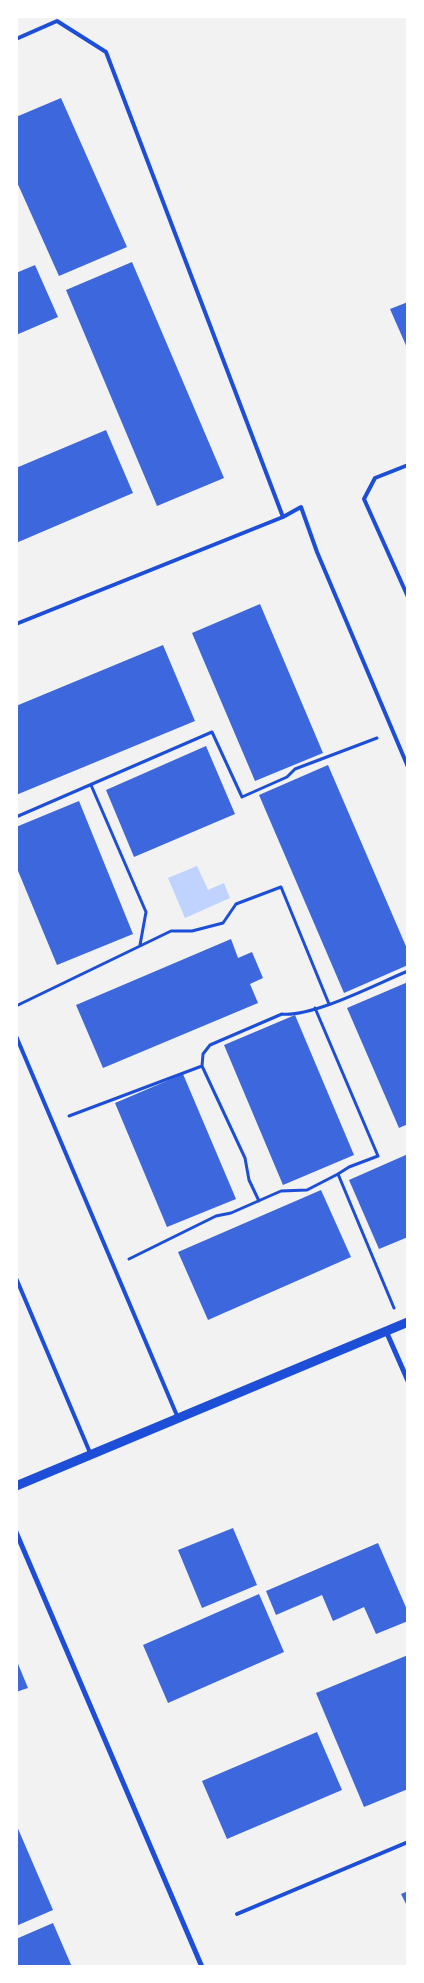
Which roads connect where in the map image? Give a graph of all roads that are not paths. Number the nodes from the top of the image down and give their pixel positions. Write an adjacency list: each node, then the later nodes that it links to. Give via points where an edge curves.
1 (16, 40): 3 (lane, via 58,21 106,52)
2 (408, 465): 4 (lane, via 375,478 364,499)
3 (283, 517): 5 (lane); 6 (lane, via 301,507)
4 (408, 597)
5 (16, 624)
6 (408, 767)
7 (16, 1036): 12 (lane)
8 (16, 1278): 13 (lane)
9 (405, 1323): 10 (street)
10 (386, 1331): 11 (street); 12 (street)
11 (408, 1381)
12 (178, 1418): 13 (street)
13 (91, 1454): 14 (street)
14 (16, 1486)
15 (16, 1532): 18 (street)
16 (408, 1842): 17 (lane)
17 (237, 1914)
18 (202, 1967)

